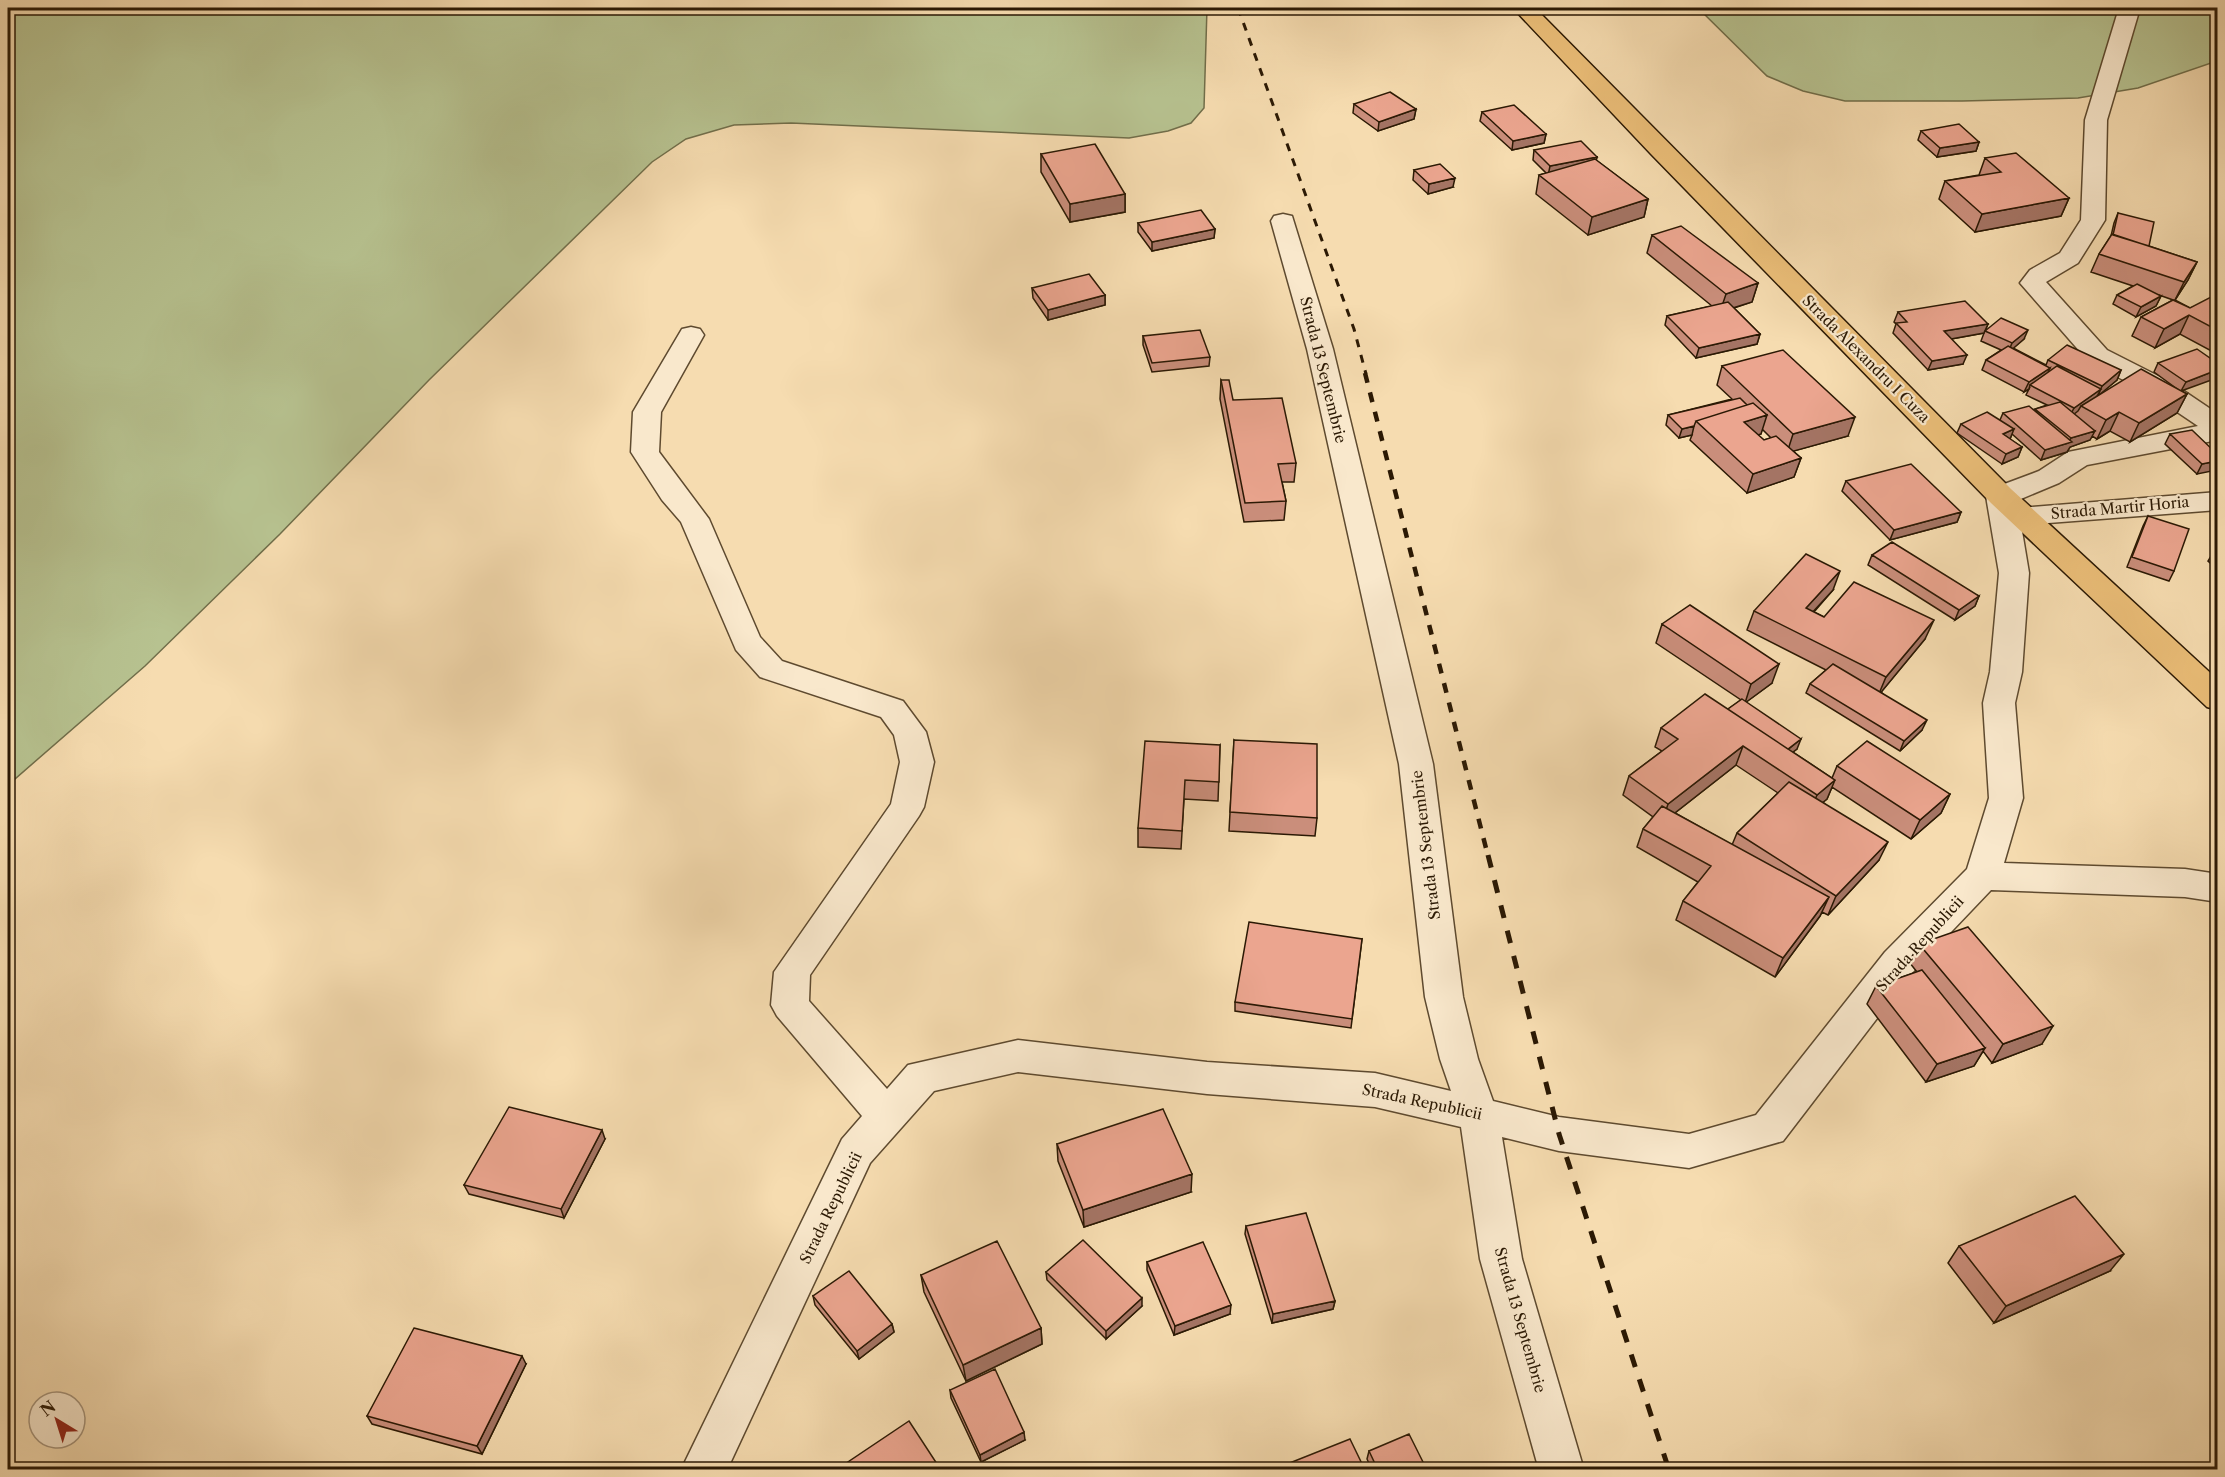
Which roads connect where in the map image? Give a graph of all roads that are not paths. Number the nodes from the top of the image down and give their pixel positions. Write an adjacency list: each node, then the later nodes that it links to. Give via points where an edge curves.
1 (1524, 8): 6 (main road, Strada Alexandru I Cuza)
2 (2129, 8): 6 (street, via 2096,120 2093,220 2068,258 2039,275 2033,283 2098,356 2162,388 2213,424 2210,433 2078,458)
3 (1283, 221): 10 (street, Strada 13 Septembrie, via 1320,349 1416,764 1444,997 1459,1059)
4 (692, 335): 11 (street, via 647,412 645,452 694,519 747,642 771,669 892,709 910,732 917,762 907,807 792,972 790,1005)
5 (2217, 501): 6 (street, Strada Martir Horia)
6 (2011, 506): 7 (main road, Strada Alexandru I Cuza); 8 (street, via 2014,573 2006,672 1999,703 2007,798)
7 (2217, 699)
8 (1983, 876): 9 (street, via 2185,883); 10 (street, Strada Republicii, via 1898,963 1769,1129 1689,1151 1559,1134)
9 (2217, 888)
10 (1478, 1113): 11 (street, Strada Republicii, via 1375,1090 1207,1078 1018,1056 922,1077); 13 (street, Strada 13 Septembrie, via 1501,1259)
11 (887, 1117): 12 (street, Strada Republicii, via 856,1151)
12 (703, 1470)
13 (1562, 1470)

